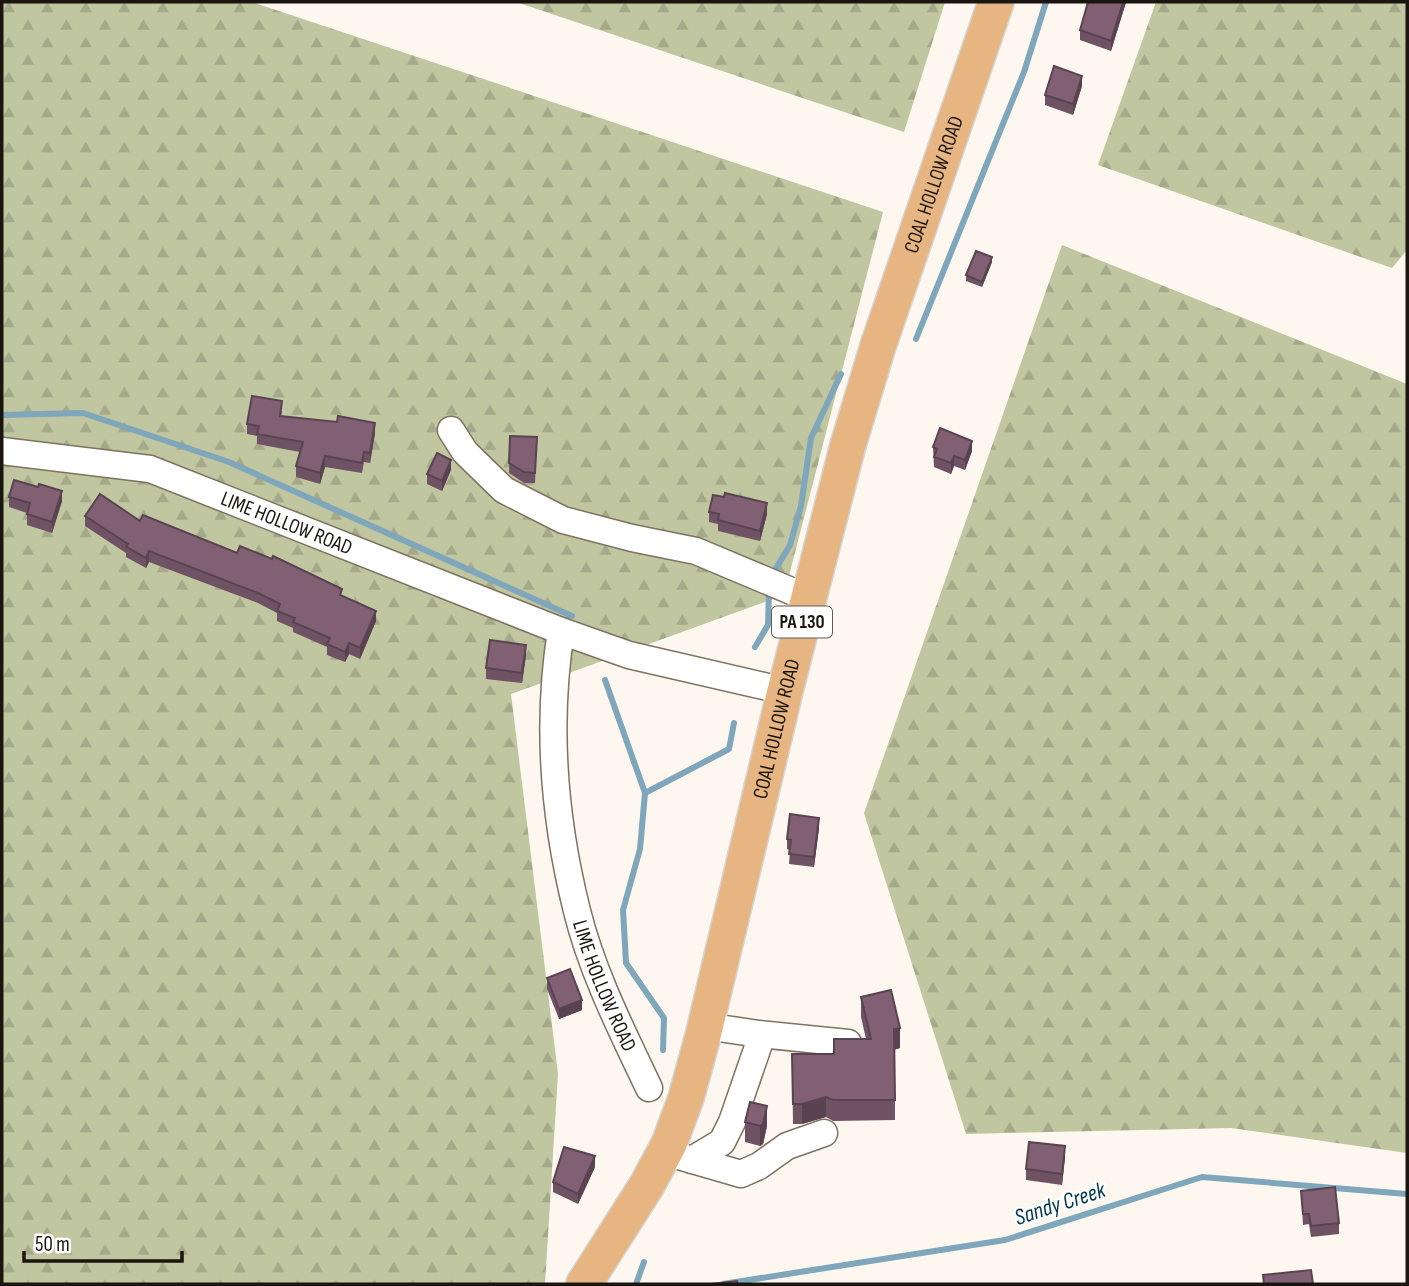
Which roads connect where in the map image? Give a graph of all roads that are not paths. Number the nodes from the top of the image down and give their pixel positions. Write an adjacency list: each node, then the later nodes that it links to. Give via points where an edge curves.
1 (996, 2): 4 (main road, COAL HOLLOW ROAD / PA 130, via 848,445)
2 (451, 430): 4 (street, via 465,452 504,490 564,520 696,551)
3 (2, 451): 5 (street, LIME HOLLOW ROAD, via 150,469)
4 (786, 588): 6 (main road, COAL HOLLOW ROAD / PA 130)
5 (561, 631): 6 (street, LIME HOLLOW ROAD, via 629,655); 10 (street, LIME HOLLOW ROAD, via 553,715 554,783 577,911)
6 (785, 691): 7 (main road, COAL HOLLOW ROAD / PA 130)
7 (705, 1026): 8 (street); 12 (main road, COAL HOLLOW ROAD / PA 130, via 686,1098)
8 (762, 1035): 9 (street); 12 (street, via 722,1142)
9 (848, 1043)
10 (649, 1088)
11 (824, 1133): 12 (street, via 787,1146 741,1174)
12 (678, 1156): 13 (main road, COAL HOLLOW ROAD / PA 130)
13 (584, 1284)

